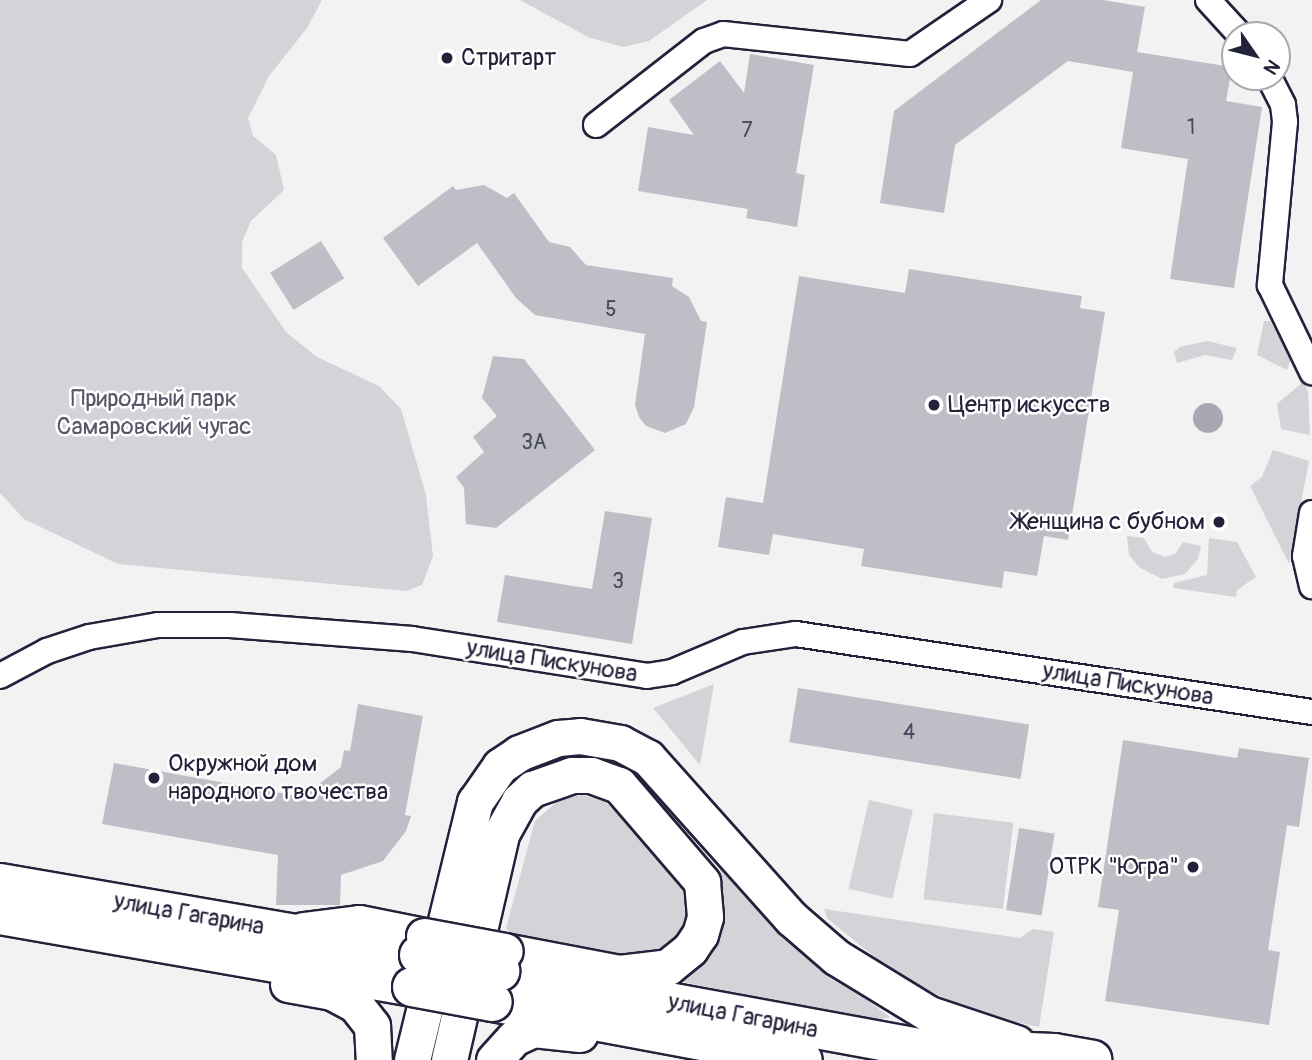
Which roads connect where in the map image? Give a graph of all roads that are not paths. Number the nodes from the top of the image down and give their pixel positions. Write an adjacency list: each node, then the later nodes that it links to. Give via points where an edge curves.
1 (989, 0): 5 (street, via 910,54 723,34 704,41)
2 (1208, 0): 3 (street)
3 (1227, 21)
4 (1276, 91): 6 (street, via 1285,122 1270,285)
5 (596, 125)
6 (1312, 372)
7 (1312, 513): 8 (street, via 1305,556)
8 (1312, 586)
9 (0, 676): 10 (street, улица Пискунова, via 47,651 89,637 158,625 230,625 412,639 647,676 672,671 743,642 796,635)
10 (1312, 712)
11 (0, 883): 14 (main road, улица Гагарина, via 292,932)
12 (0, 915): 13 (main road, улица Гагарина)
13 (59, 924): 14 (main road, улица Гагарина); 19 (main road, via 137,955 341,995 361,1010 372,1026)
14 (419, 973): 15 (main road, bridge); 15 (main road, bridge); 18 (main road, via 481,792 500,766 519,752 558,738 580,736 620,743 648,758 790,918 855,970 929,1014); 20 (main road)
15 (505, 975): 16 (main road, улица Гагарина); 17 (main road, улица Гагарина); 21 (main road, via 619,973 668,967 690,949 705,917 702,882 619,785 592,775 557,777 519,801 501,834)
16 (909, 1047): 18 (main road); 24 (main road, улица Гагарина)
17 (712, 1050): 22 (main road, via 533,1029 514,1038); 23 (main road, улица Гагарина)
18 (1065, 1057): 25 (main road)
19 (374, 1060)
20 (412, 1060)
21 (449, 1060)
22 (494, 1060)
23 (803, 1060)
24 (986, 1060)
25 (1092, 1060)

